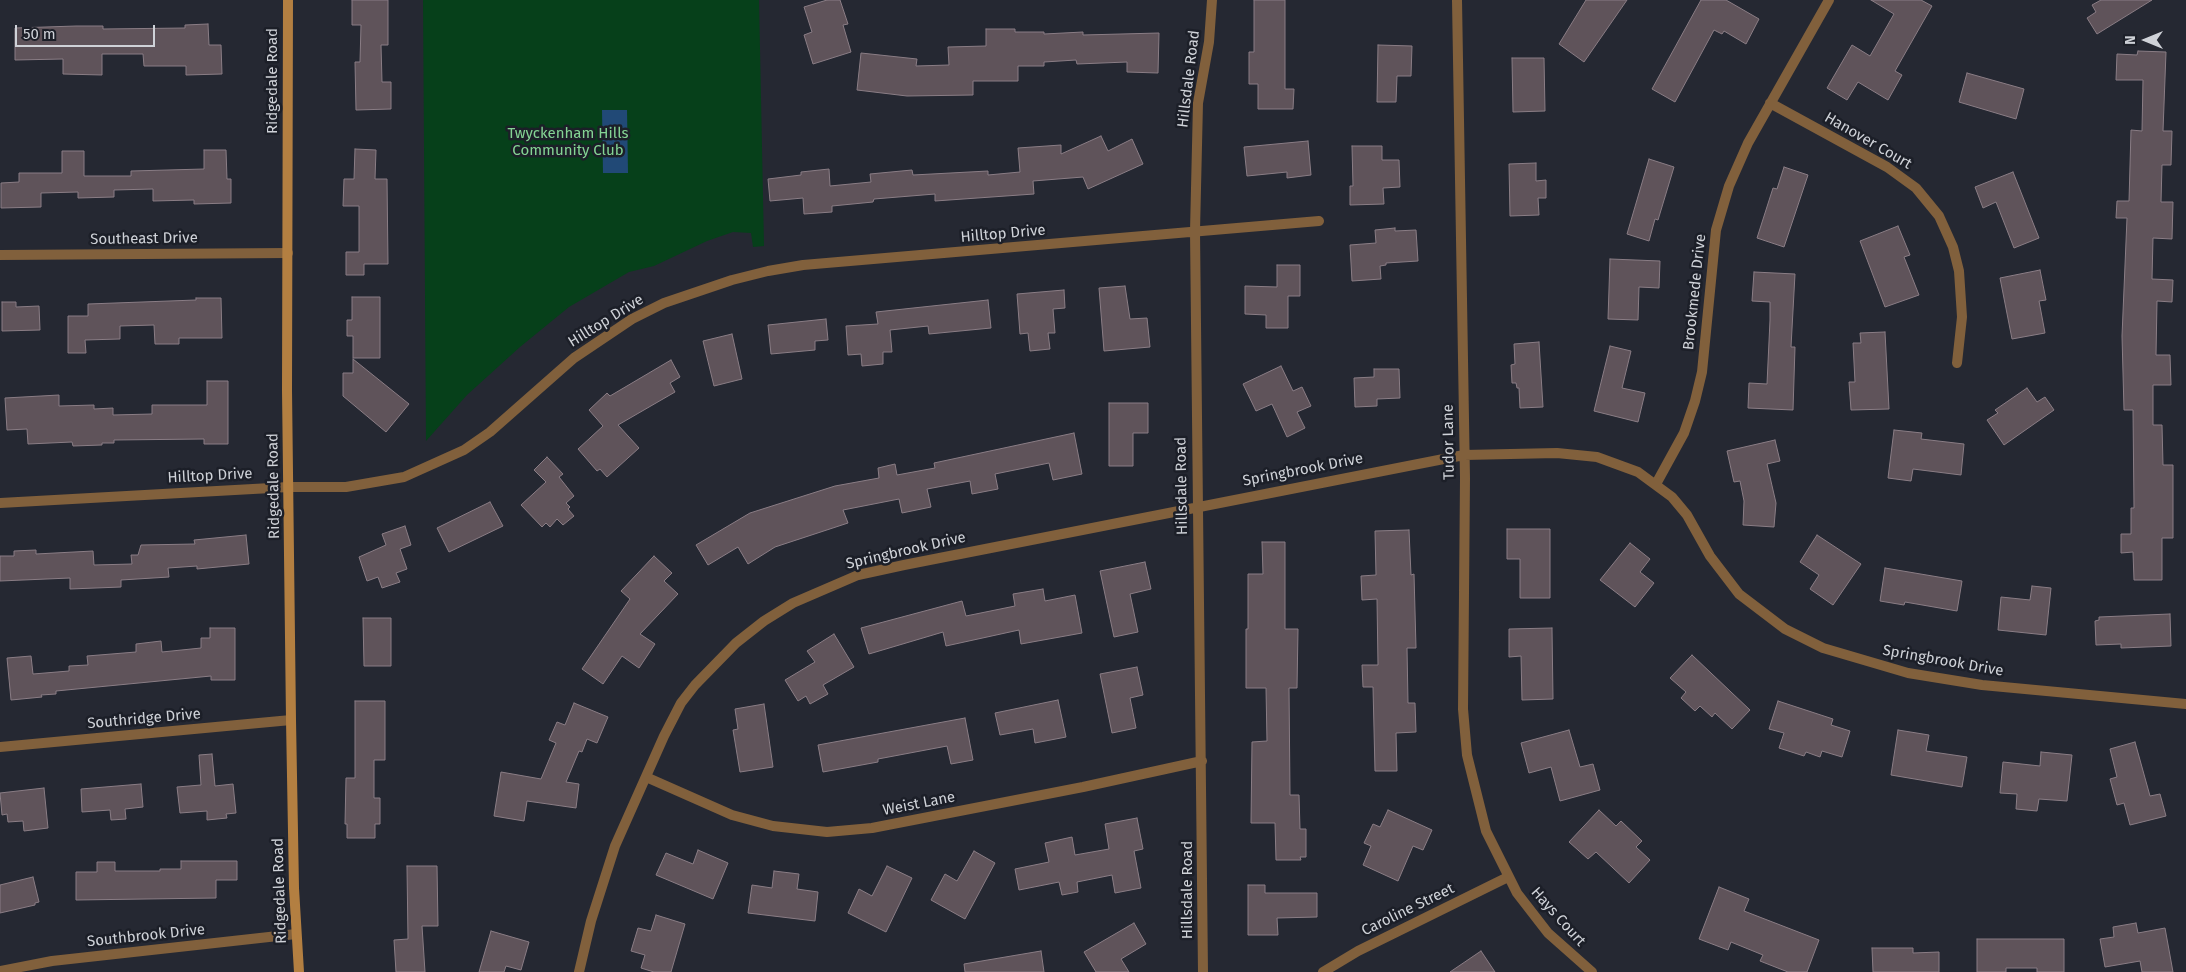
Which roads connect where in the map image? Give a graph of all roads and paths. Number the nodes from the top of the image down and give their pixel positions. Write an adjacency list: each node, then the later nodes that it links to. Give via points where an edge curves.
1 (288, 0): 8 (street, Ridgedale Road)
2 (1212, 0): 7 (street, Hillsdale Road, via 1198,103)
3 (1457, 0): 11 (street, Tudor Lane)
4 (1829, 0): 5 (street, Brookmede Drive)
5 (1770, 103): 10 (street, Hanover Court, via 1887,167 1916,188 1939,216 1960,271 1962,317); 12 (street, Brookmede Drive, via 1729,186 1716,230 1702,372 1695,401 1684,433)
6 (1319, 221): 7 (street, Hilltop Drive)
7 (1194, 231): 13 (street, Hilltop Drive, via 803,265 732,280 664,304 610,333 567,364 490,432 435,465 376,484 317,489); 15 (street, Hillsdale Road)
8 (288, 253): 9 (street, Southeast Drive); 13 (street, Ridgedale Road)
9 (0, 255)
10 (1957, 363)
11 (1464, 455): 12 (street, Springbrook Drive, via 1557,453 1597,457 1638,472); 15 (street, Springbrook Drive); 21 (street, Tudor Lane, via 1463,709 1466,755 1486,831)
12 (1656, 484): 16 (street, Springbrook Drive, via 1687,515 1710,556 1739,594 1785,630 1823,648 1908,673 1982,685)
13 (289, 487): 14 (street, Hilltop Drive); 17 (street, Ridgedale Road)
14 (0, 503)
15 (1197, 506): 19 (street, Hillsdale Road); 20 (street, Springbrook Drive, via 858,575 793,603 736,643 695,685 681,703)
16 (2186, 704)
17 (291, 720): 18 (street, Southridge Drive); 22 (street, Ridgedale Road)
18 (0, 747)
19 (1202, 761): 20 (street, Weist Lane, via 1083,787 841,832 773,826 732,815); 26 (street, Hillsdale Road)
20 (646, 777): 25 (street, Springbrook Drive, via 602,884)
21 (1508, 877): 27 (street, Caroline Street); 28 (street, Hays Court, via 1548,933)
22 (296, 934): 23 (street, Southbrook Drive, via 52,961); 24 (street, Ridgedale Road)
23 (0, 972)
24 (299, 972)
25 (579, 972)
26 (1204, 972)
27 (1323, 972)
28 (1592, 972)

